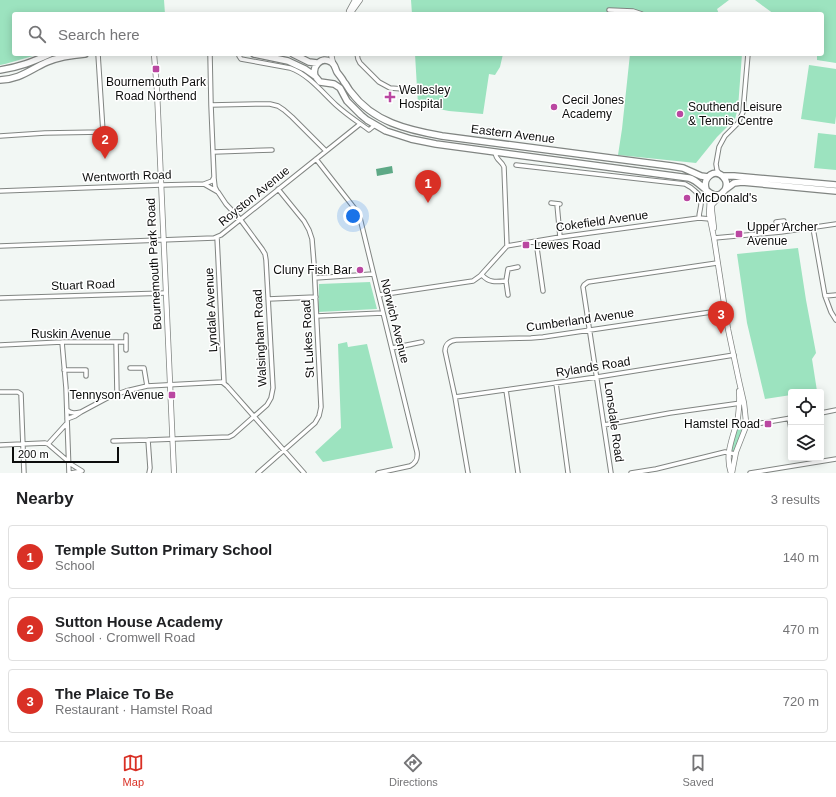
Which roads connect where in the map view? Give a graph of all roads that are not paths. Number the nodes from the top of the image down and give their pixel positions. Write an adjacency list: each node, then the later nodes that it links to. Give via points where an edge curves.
1 (355, 0): 4 (street)
2 (360, 0): 5 (street)
3 (609, 10): 6 (street)
4 (350, 12)
5 (351, 12)
6 (638, 12)
7 (45, 56): 21 (main road, via 25,65)
8 (68, 56): 24 (main road, via 18,77)
9 (98, 56): 30 (street, via 103,132)
10 (154, 56): 42 (street, Bournemouth Park Road)
11 (210, 56): 27 (street)
12 (239, 56): 28 (street, via 241,59 300,72)
13 (264, 56): 23 (main road, Eastern Avenue, via 288,61)
14 (296, 56): 19 (main road, via 309,62)
15 (328, 56): 19 (street)
16 (330, 56): 20 (street)
17 (358, 56): 26 (street, via 360,63 380,82 390,88)
18 (748, 56): 36 (street, via 744,112 720,143)
19 (320, 62): 20 (main road, via 327,60); 23 (main road, via 314,70)
20 (332, 63): 22 (main road, Eastern Avenue)
21 (0, 70)
22 (337, 71): 25 (main road, via 334,79); 40 (main road, Eastern Avenue, via 351,92 375,115 413,131 671,166 701,176)
23 (315, 76): 25 (main road, Eastern Avenue, via 320,82)
24 (0, 80)
25 (328, 82): 29 (main road, Eastern Avenue, via 337,86 355,110)
26 (404, 89)
27 (211, 105): 32 (street); 33 (street, via 278,106)
28 (360, 124): 29 (street, Eastern Avenue, via 369,130); 33 (street, Royston Avenue)
29 (375, 125): 34 (main road, Eastern Avenue, via 411,140)
30 (0, 136)
31 (272, 150): 32 (street)
32 (214, 152): 39 (street)
33 (326, 152): 35 (street, Royston Avenue)
34 (495, 152): 46 (main road, Eastern Avenue, via 689,178); 65 (street, via 504,167)
35 (316, 159): 44 (street, Royston Avenue); 68 (street, Norwich Avenue, via 359,214)
36 (716, 164): 38 (street); 40 (street)
37 (516, 165): 52 (street, via 684,184 701,196)
38 (721, 175): 40 (main road, Eastern Avenue); 43 (main road, Eastern Avenue); 47 (main road, via 726,182)
39 (214, 176): 41 (street, via 212,181); 49 (street)
40 (709, 176): 46 (main road, via 705,182)
41 (204, 184): 42 (street, Wentworth Road); 49 (street)
42 (161, 185): 45 (street, Wentworth Road); 62 (street, Bournemouth Park Road)
43 (836, 185)
44 (278, 189): 53 (street, Royston Avenue); 70 (street, St Lukes Road, via 304,221 311,234)
45 (0, 190)
46 (707, 190): 47 (main road, Eastern Avenue, via 711,194 720,195); 51 (street)
47 (725, 190): 48 (main road, via 734,183 742,182); 51 (street)
48 (836, 191)
49 (218, 192): 53 (street)
50 (551, 203): 60 (street, via 558,204)
51 (710, 210): 52 (street); 54 (street); 61 (street)
52 (699, 218): 54 (street, Cokefield Avenue); 60 (street, Cokefield Avenue)
53 (240, 219): 59 (street, Royston Avenue); 80 (street, Walsingham Road, via 265,254)
54 (710, 219): 61 (street)
55 (780, 222): 58 (street)
56 (836, 224): 57 (street)
57 (813, 228): 58 (street); 77 (street)
58 (781, 232): 61 (street)
59 (217, 237): 62 (street, Royston Avenue); 99 (street, Lyndale Avenue)
60 (560, 237): 63 (street, Cokefield Avenue)
61 (714, 238): 66 (street)
62 (163, 240): 64 (street, Royston Avenue); 73 (street, Bournemouth Park Road)
63 (536, 241): 65 (street, Cokefield Avenue); 72 (street)
64 (0, 246)
65 (507, 246): 69 (street)
66 (717, 263): 81 (street); 85 (street, Lonsdale Road, via 588,282 582,290)
67 (518, 267): 71 (street, via 508,268)
68 (373, 274): 70 (street); 74 (street, Norwich Avenue)
69 (482, 275): 71 (street, via 491,282); 74 (street, via 471,281)
70 (315, 278): 78 (street, St Lukes Road)
71 (506, 281): 75 (street)
72 (543, 291)
73 (166, 293): 79 (street, Stuart Road); 101 (street, Bournemouth Park Road)
74 (379, 295): 82 (street, Norwich Avenue)
75 (508, 295)
76 (836, 295): 77 (street)
77 (825, 296): 84 (street)
78 (316, 297): 80 (street); 83 (street, St Lukes Road)
79 (0, 298)
80 (268, 299): 112 (street, Walsingham Road, via 273,392 269,402)
81 (725, 310): 85 (street, Cumberland Avenue); 94 (street)
82 (383, 313): 83 (street); 92 (street, Norwich Avenue)
83 (317, 316): 124 (street, St Lukes Road, via 321,407 319,416 312,426)
84 (836, 320)
85 (588, 330): 98 (street, Lonsdale Road); 106 (street, Cumberland Avenue, via 531,338 453,340 448,343 445,351)
86 (126, 335): 89 (street, Ruskin Avenue)
87 (62, 342): 88 (street, Ruskin Avenue); 91 (street, Ruskin Avenue); 96 (street)
88 (116, 342): 89 (street); 105 (street, Ruskin Avenue)
89 (126, 342): 93 (street, Ruskin Avenue)
90 (422, 342): 92 (street)
91 (0, 345)
92 (392, 348): 136 (street, Norwich Avenue, via 417,457 410,466)
93 (126, 350)
94 (734, 355): 98 (street, Rylands Road); 107 (street)
95 (130, 368): 102 (street, via 144,368)
96 (64, 370): 97 (street, via 86,367); 108 (street)
97 (86, 376)
98 (597, 377): 100 (street, Rylands Road); 117 (street, Lonsdale Road)
99 (224, 383): 101 (street); 112 (street)
100 (556, 383): 103 (street, Rylands Road); 139 (street)
101 (170, 384): 102 (street); 118 (street, Bournemouth Park Road)
102 (147, 386): 105 (street)
103 (506, 390): 106 (street, Rylands Road); 138 (street)
104 (0, 392): 121 (street, via 20,394)
105 (117, 394): 110 (street)
106 (455, 397): 137 (street)
107 (742, 403): 115 (street); 116 (street); 117 (street)
108 (67, 410): 110 (street, via 73,413); 114 (street)
109 (836, 410): 111 (street)
110 (81, 412): 114 (street)
111 (824, 412)
112 (254, 416): 118 (street, Walsingham Road, via 229,437); 124 (street)
113 (788, 418): 116 (street)
114 (67, 421): 122 (street); 128 (street)
115 (737, 422): 116 (street); 125 (street)
116 (746, 424): 126 (street)
117 (604, 425): 140 (street, Lonsdale Road)
118 (173, 439): 119 (street, Walsingham Road); 133 (street, Bournemouth Park Road)
119 (148, 440): 120 (street, Walsingham Road); 132 (street)
120 (113, 441)
121 (23, 444): 122 (street); 123 (street); 130 (street)
122 (48, 444): 128 (street)
123 (0, 445)
124 (284, 450): 134 (street, St Lukes Road); 135 (street)
125 (728, 453): 126 (street); 141 (street); 142 (street, via 728,464)
126 (735, 454): 142 (street)
127 (836, 458): 143 (street)
128 (69, 462): 129 (street); 131 (street)
129 (83, 472): 131 (street)
130 (24, 473)
131 (70, 473)
132 (149, 473)
133 (174, 473)
134 (258, 473)
135 (304, 473)
136 (378, 473)
137 (468, 473)
138 (518, 473)
139 (568, 473)
140 (611, 473)
141 (631, 473)
142 (732, 473)
143 (750, 473)

